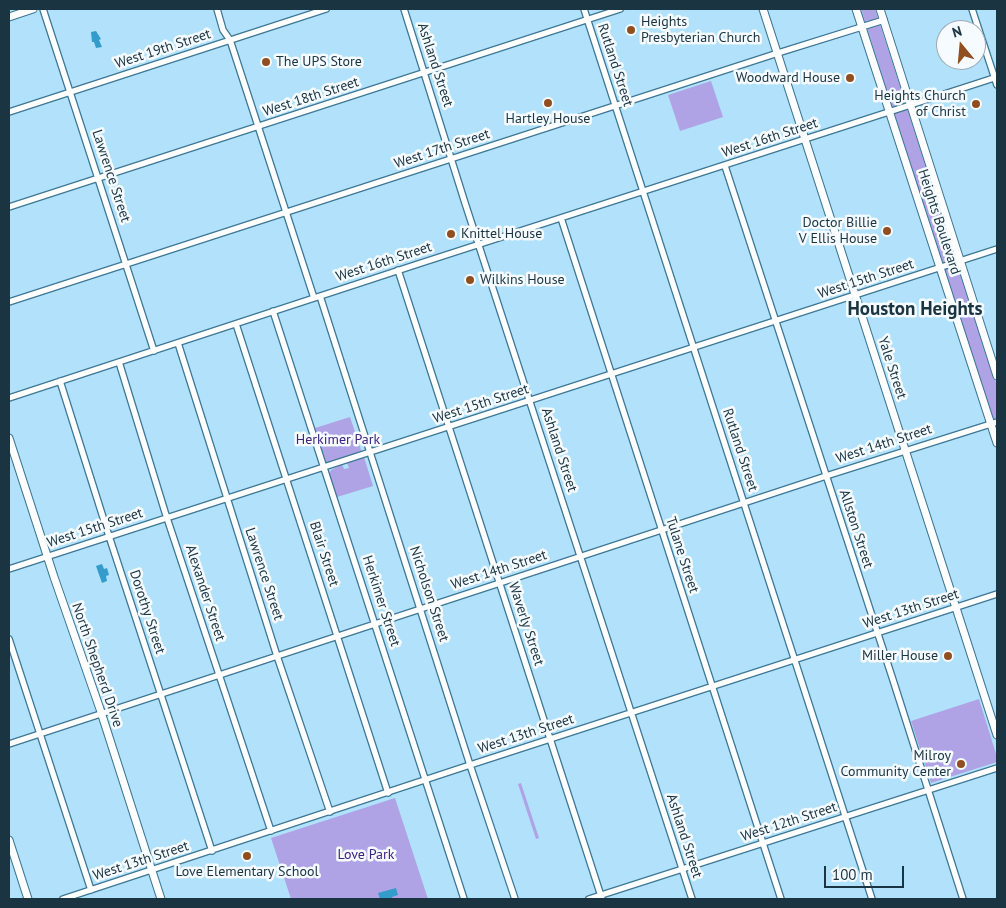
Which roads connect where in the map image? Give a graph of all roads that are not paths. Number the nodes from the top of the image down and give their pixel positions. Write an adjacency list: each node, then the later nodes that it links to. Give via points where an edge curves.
1 (32, 9): 12 (main road)
2 (43, 9): 21 (street, Lawrence Street)
3 (216, 9): 16 (street)
4 (326, 9): 16 (street, West 19th Street)
5 (404, 9): 18 (street, Ashland Street)
6 (584, 9): 13 (street, Rutland Street)
7 (620, 9): 13 (street, West 18th Street)
8 (763, 9): 17 (main road, Yale Street)
9 (856, 9): 15 (main road, Heights Boulevard)
10 (880, 9): 14 (main road, Heights Boulevard)
11 (972, 9): 19 (street)
12 (9, 16)
13 (587, 19): 18 (street, West 18th Street); 23 (street, Rutland Street)
14 (884, 20): 15 (street, West 17th Street); 22 (main road, Heights Boulevard)
15 (862, 27): 17 (street, West 17th Street); 25 (main road, Heights Boulevard)
16 (230, 40): 21 (street, West 19th Street); 26 (street, Nicholson Street)
17 (778, 53): 23 (street, West 17th Street); 27 (main road, Yale Street)
18 (425, 73): 26 (street, West 18th Street); 28 (street, Ashland Street)
19 (996, 77): 20 (street); 22 (street, West 16th Street)
20 (997, 85)
21 (70, 92): 24 (street, West 19th Street); 30 (street, Lawrence Street)
22 (911, 105): 25 (street, West 16th Street); 37 (main road, Heights Boulevard)
23 (615, 106): 28 (street, West 17th Street); 31 (street, Rutland Street)
24 (9, 112)
25 (890, 112): 27 (street, West 16th Street); 39 (main road, Heights Boulevard)
26 (258, 127): 30 (street, West 18th Street); 33 (street, Nicholson Street)
27 (806, 140): 29 (street, West 16th Street); 41 (main road, Yale Street)
28 (452, 159): 33 (street, West 17th Street); 35 (street, Ashland Street)
29 (725, 166): 31 (street, West 16th Street); 45 (street, Allston Street)
30 (98, 178): 32 (street, West 18th Street); 38 (street, Lawrence Street)
31 (643, 192): 34 (street, West 16th Street); 48 (street, Rutland Street)
32 (9, 208)
33 (286, 212): 38 (street, West 17th Street); 42 (street, Nicholson Street)
34 (561, 218): 35 (street, West 16th Street); 51 (street, Tulane Street)
35 (479, 244): 40 (street, West 16th Street); 55 (street, Ashland Street)
36 (997, 249): 37 (street, West 15th Street)
37 (960, 261): 39 (street, West 15th Street); 52 (main road, Heights Boulevard)
38 (126, 264): 43 (street, West 17th Street); 49 (street, Lawrence Street)
39 (940, 268): 41 (street, West 15th Street); 56 (main road, Heights Boulevard)
40 (398, 270): 42 (street, West 16th Street); 57 (street, Waverly Street)
41 (856, 296): 45 (street, West 15th Street); 60 (main road, Yale Street)
42 (317, 297): 44 (street, West 16th Street); 61 (street, Nicholson Street)
43 (9, 302)
44 (273, 311): 46 (street, West 16th Street); 62 (street, Herkimer Street)
45 (775, 321): 48 (street, West 15th Street); 63 (street, Allston Street)
46 (236, 324): 47 (street, West 16th Street); 64 (street, Blair Street)
47 (178, 342): 49 (street, West 16th Street); 65 (street, Lawrence Street)
48 (694, 348): 51 (street, West 15th Street); 66 (street, Rutland Street)
49 (154, 350): 50 (street, West 16th Street)
50 (119, 362): 53 (street, West 16th Street); 67 (street, Alexander Street)
51 (612, 374): 55 (street, West 15th Street); 68 (street, Tulane Street)
52 (997, 376)
53 (60, 381): 54 (street, West 16th Street); 69 (street, Dorothy Street)
54 (9, 398)
55 (530, 401): 57 (street, West 15th Street); 71 (street, Ashland Street)
56 (994, 422): 59 (main road, Heights Boulevard); 60 (street, West 14th Street)
57 (449, 427): 61 (street, West 15th Street); 73 (street, Waverly Street)
58 (9, 438): 70 (main road, North Shepherd Drive)
59 (997, 443)
60 (906, 451): 63 (street, West 14th Street); 75 (main road, Yale Street)
61 (371, 452): 62 (street, West 15th Street); 76 (street, Nicholson Street)
62 (324, 468): 64 (street, West 15th Street); 77 (street, Herkimer Street)
63 (826, 476): 66 (street, West 14th Street); 78 (street, Allston Street)
64 (286, 480): 65 (street, West 15th Street); 79 (street, Blair Street)
65 (226, 499): 67 (street, West 15th Street); 81 (street, Lawrence Street)
66 (744, 503): 68 (street, West 14th Street); 82 (street, Rutland Street)
67 (167, 518): 69 (street, West 15th Street); 83 (street, Alexander Street)
68 (661, 530): 71 (street, West 14th Street); 84 (street, Tulane Street)
69 (109, 537): 70 (street, West 15th Street); 85 (street, Dorothy Street)
70 (47, 557): 72 (street, West 15th Street); 86 (main road, North Shepherd Drive)
71 (580, 557): 73 (street, West 14th Street); 87 (street, Ashland Street)
72 (9, 569)
73 (500, 583): 76 (street, West 14th Street); 90 (street, Waverly Street)
74 (997, 594): 75 (street, West 13th Street)
75 (956, 608): 78 (street, West 13th Street); 89 (main road, Yale Street)
76 (421, 610): 77 (street, West 14th Street); 92 (street, Nicholson Street)
77 (375, 624): 79 (street, West 14th Street); 94 (street, Herkimer Street)
78 (877, 634): 82 (street, West 13th Street); 95 (street, Allston Street)
79 (338, 637): 81 (street, West 14th Street); 96 (street, Blair Street)
80 (9, 639): 88 (street)
81 (277, 656): 83 (street, West 14th Street); 97 (street, Lawrence Street)
82 (795, 660): 84 (street, West 13th Street); 98 (street, Rutland Street)
83 (218, 675): 85 (street, West 14th Street); 99 (street, Alexander Street)
84 (712, 686): 87 (street, West 13th Street); 101 (street, Tulane Street)
85 (161, 694): 86 (street, West 14th Street); 102 (street, Dorothy Street)
86 (101, 713): 88 (street, West 14th Street); 104 (main road, North Shepherd Drive)
87 (631, 713): 90 (street, West 13th Street); 103 (street, Ashland Street)
88 (40, 733): 91 (street, West 14th Street); 105 (street)
89 (997, 735)
90 (551, 740): 92 (street, West 13th Street); 106 (street, Waverly Street)
91 (9, 744)
92 (470, 765): 94 (street, West 13th Street); 111 (street, Nicholson Street)
93 (997, 768): 95 (street, West 12th Street)
94 (425, 781): 96 (street, West 13th Street); 110 (street, Herkimer Street)
95 (928, 790): 98 (street, West 12th Street); 116 (street, Allston Street)
96 (388, 793): 97 (street, West 13th Street)
97 (330, 812): 99 (street, West 13th Street)
98 (846, 817): 101 (street, West 12th Street); 115 (street, Rutland Street)
99 (271, 832): 102 (street, West 13th Street)
100 (9, 840): 107 (main road)
101 (763, 843): 103 (street, West 12th Street); 114 (street, Tulane Street)
102 (212, 851): 104 (street, West 13th Street)
103 (682, 869): 106 (street, West 12th Street); 113 (street, Ashland Street)
104 (152, 871): 105 (street, West 13th Street); 109 (main road, North Shepherd Drive)
105 (91, 890): 108 (street, West 13th Street)
106 (602, 897): 112 (street, West 12th Street)
107 (28, 899)
108 (63, 899)
109 (161, 899)
110 (464, 899)
111 (516, 899)
112 (589, 899)
113 (692, 899)
114 (782, 899)
115 (872, 899)
116 (963, 899)

